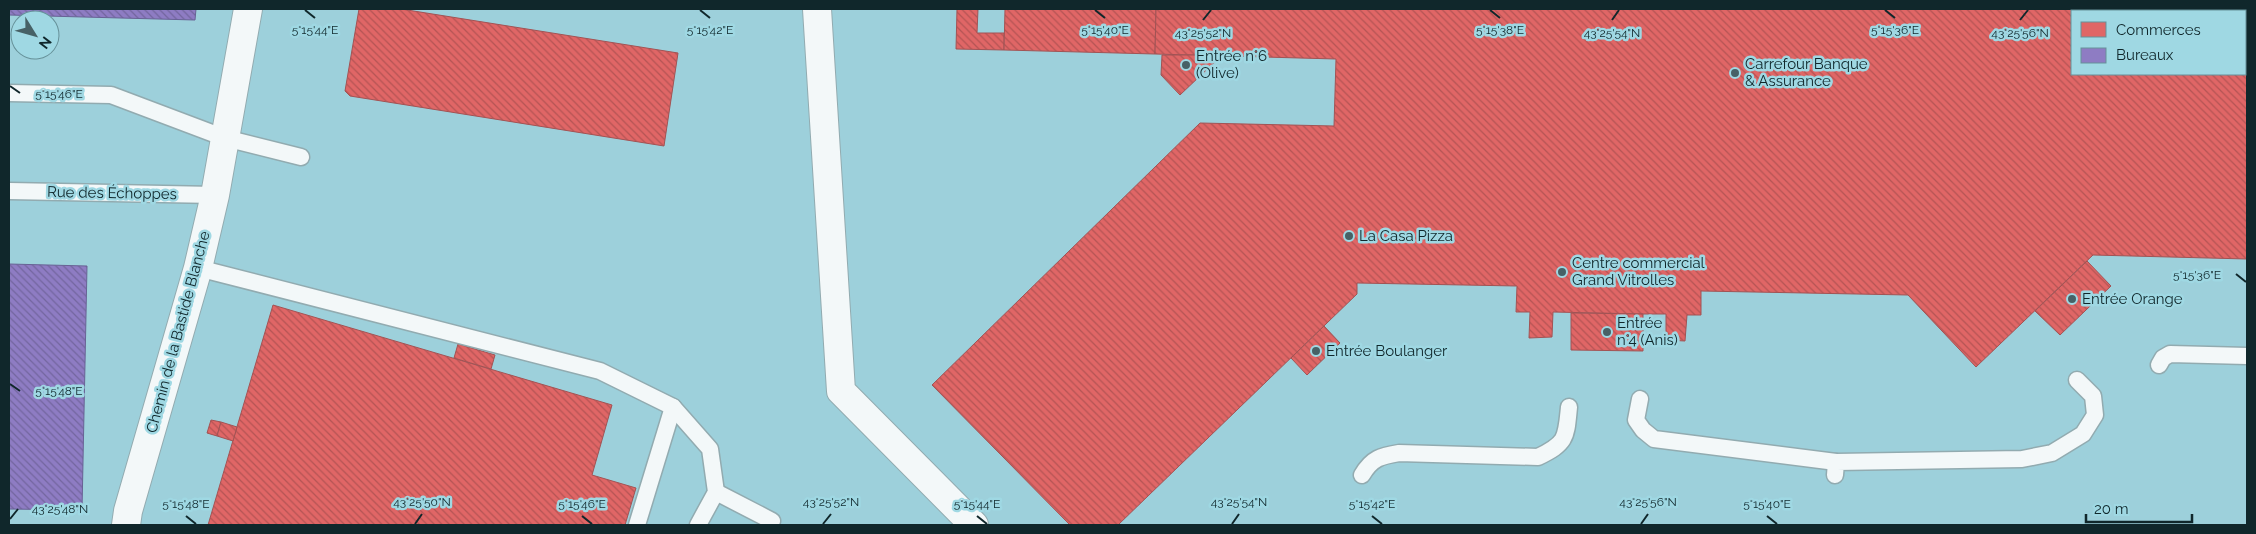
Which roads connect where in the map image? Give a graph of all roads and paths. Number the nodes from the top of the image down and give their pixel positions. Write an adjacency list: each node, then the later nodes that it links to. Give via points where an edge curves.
1 (248, 9): 4 (street, Chemin de la Bastide Blanche)
2 (817, 9): 21 (street, via 842,391)
3 (9, 93): 4 (lane, via 111,95)
4 (225, 138): 5 (lane); 7 (street, Chemin de la Bastide Blanche)
5 (301, 158)
6 (9, 191): 7 (lane, Rue des Échoppes)
7 (215, 195): 8 (street, Chemin de la Bastide Blanche)
8 (198, 268): 13 (lane, via 600,370); 18 (street, Chemin de la Bastide Blanche)
9 (2247, 356): 10 (lane, via 2170,354)
10 (2159, 365)
11 (2077, 380): 12 (lane, via 2093,396 2096,415 2083,434 2052,453 2022,459 1836,468 1654,439 1636,420)
12 (1640, 399)
13 (673, 407): 16 (lane, via 710,449); 19 (lane)
14 (1569, 407): 15 (lane, via 1567,433 1556,448 1538,457 1399,452 1370,462)
15 (1362, 475)
16 (716, 492): 17 (lane); 20 (lane)
17 (771, 523)
18 (126, 525)
19 (637, 525)
20 (698, 525)
21 (974, 525)

